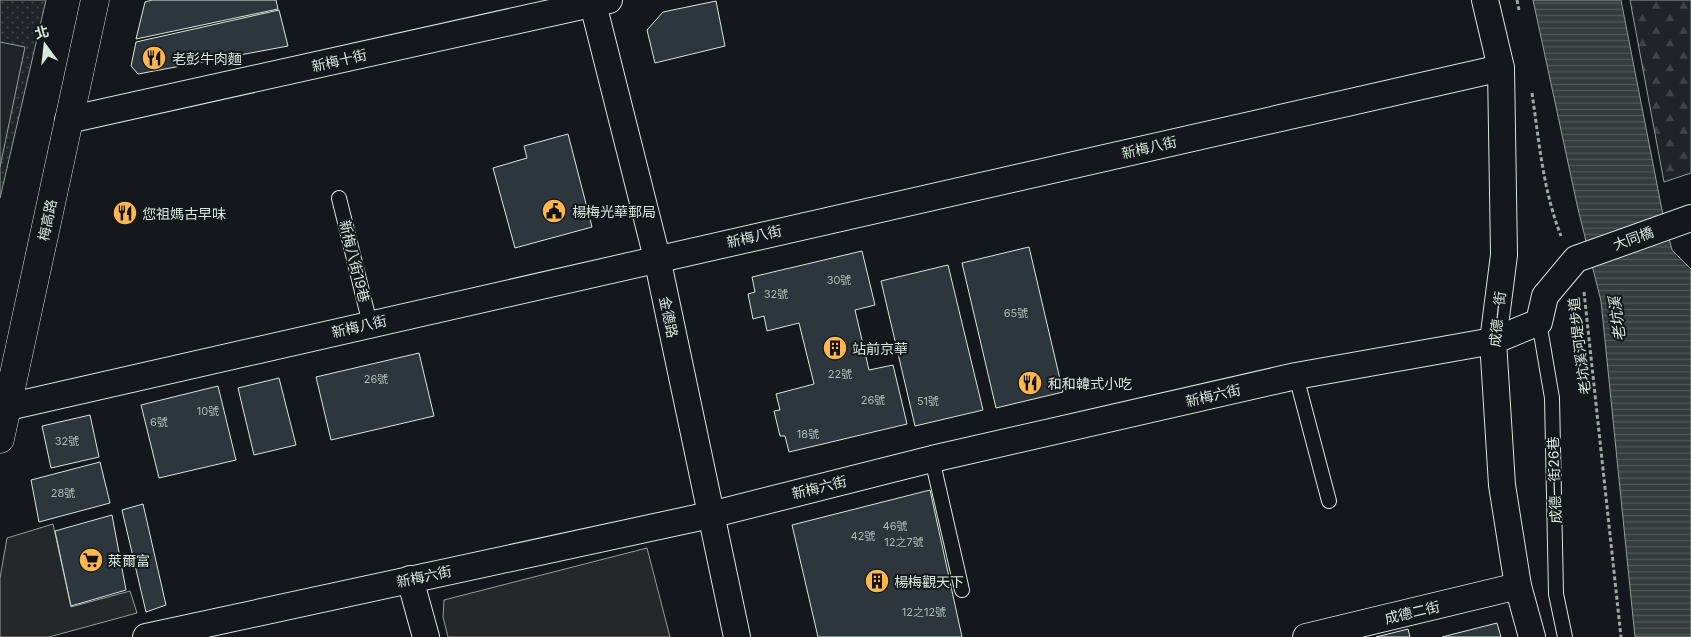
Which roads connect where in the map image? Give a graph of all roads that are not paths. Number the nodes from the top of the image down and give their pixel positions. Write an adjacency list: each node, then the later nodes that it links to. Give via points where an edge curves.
1 (96, 0): 5 (street, 梅高路)
2 (1485, 0): 4 (street, 成德一街)
3 (598, 1): 5 (street, 新梅十街); 8 (street, 金德路)
4 (1501, 68): 8 (street, 新梅八街); 12 (street, 成德一街, via 1504,255)
5 (68, 120): 14 (street, 梅高路)
6 (339, 198): 11 (lane, 新梅八街19巷)
7 (1691, 218): 9 (street, 大同橋)
8 (657, 258): 11 (street, 新梅八街); 18 (street, 金德路)
9 (1574, 261): 10 (street, 成德一街26巷, via 1545,296)
10 (1539, 322): 12 (street); 27 (lane, 成德一街26巷, via 1552,398 1556,594)
11 (370, 324): 14 (street, 新梅八街)
12 (1493, 342): 13 (street, 新梅六街); 20 (street, 成德一街, via 1502,485)
13 (1296, 376): 16 (street, 新梅六街); 17 (lane)
14 (8, 407): 15 (street, 梅高路)
15 (0, 439)
16 (932, 459): 18 (street, 新梅六街); 21 (lane)
17 (1329, 502)
18 (710, 515): 19 (street, 新梅六街); 24 (street, 金德路)
19 (410, 579): 22 (street, 新梅六街); 23 (street)
20 (1518, 586): 25 (street, 成德二街); 26 (street, 成德一街)
21 (962, 590)
22 (146, 637)
23 (426, 637)
24 (737, 637)
25 (1306, 637)
26 (1532, 637)
27 (1565, 637)

